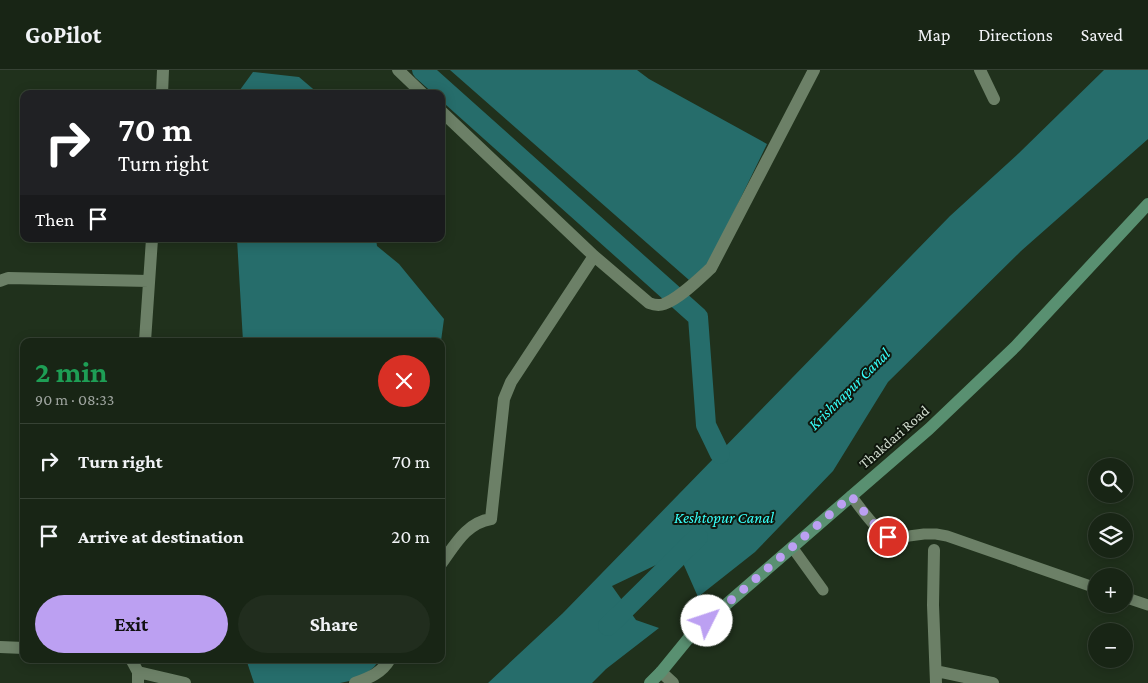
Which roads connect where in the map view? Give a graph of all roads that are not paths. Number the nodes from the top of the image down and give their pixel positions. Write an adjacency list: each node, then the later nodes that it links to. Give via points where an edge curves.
1 (163, 70): 5 (street)
2 (398, 70): 6 (street)
3 (814, 70): 11 (street, via 712,268 695,284 664,304 655,305)
4 (980, 70): 7 (street)
5 (162, 90)
6 (419, 90)
7 (994, 99)
8 (445, 115): 11 (street)
9 (1148, 204): 15 (street, Thakdari Road, via 1016,346 929,429)
10 (152, 242): 13 (street)
11 (594, 256): 18 (street, via 510,382 504,399 491,519 474,524)
12 (0, 281): 13 (street, via 8,278)
13 (149, 282): 14 (street)
14 (145, 338)
15 (851, 496): 16 (street, Thakdari Road); 19 (lane, via 888,537 947,536)
16 (792, 547): 20 (lane); 27 (street, Thakdari Road, via 692,634)
17 (934, 550): 29 (street)
18 (445, 559)
19 (1088, 585)
20 (823, 590)
21 (1133, 600): 22 (lane)
22 (1148, 605)
23 (0, 647): 24 (street)
24 (20, 648)
25 (133, 663): 28 (street)
26 (387, 663): 31 (street, via 371,677)
27 (661, 672): 32 (street, Thakdari Road); 33 (street)
28 (138, 677): 30 (street)
29 (936, 677): 34 (street)
30 (185, 683)
31 (355, 683)
32 (650, 683)
33 (673, 683)
34 (993, 683)

